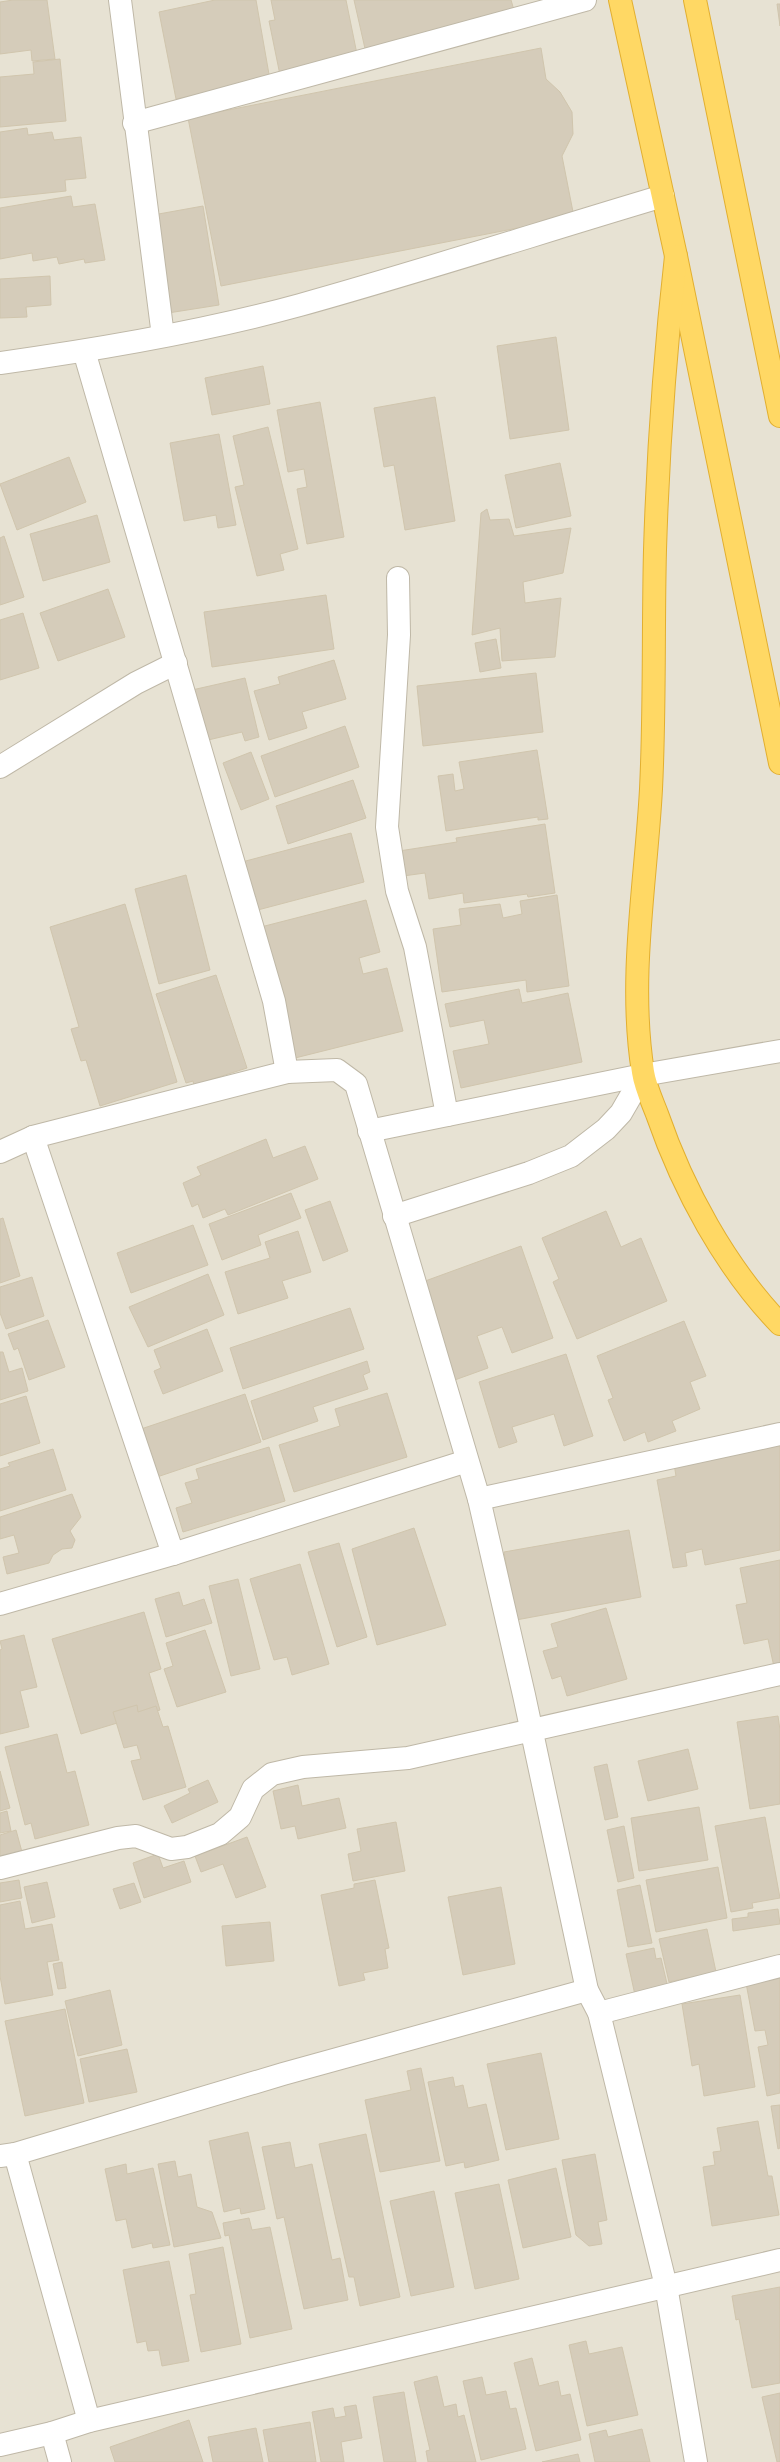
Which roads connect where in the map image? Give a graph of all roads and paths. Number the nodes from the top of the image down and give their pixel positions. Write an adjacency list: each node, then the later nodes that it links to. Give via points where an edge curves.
1 (120, 0): 5 (street)
2 (585, 0): 5 (street)
3 (620, 0): 6 (highway)
4 (695, 0): 11 (highway)
5 (134, 123): 8 (street)
6 (663, 196): 7 (highway); 8 (street, via 299,305)
7 (676, 256): 14 (highway); 18 (highway, via 664,362 659,456 651,790 637,990)
8 (163, 336): 9 (street)
9 (84, 352): 10 (street); 13 (street)
10 (0, 363)
11 (780, 416)
12 (398, 578): 19 (street, via 399,635 387,827 397,891 416,947)
13 (176, 663): 15 (street, via 136,683); 17 (street, via 274,1001)
14 (780, 763)
15 (0, 767)
16 (780, 1051): 18 (street)
17 (286, 1072): 20 (street, via 337,1070 356,1084); 21 (street)
18 (643, 1075): 19 (street); 23 (street, via 620,1113 606,1129 570,1156 529,1173); 24 (highway, via 666,1140 695,1203 732,1263)
19 (447, 1115): 20 (street)
20 (369, 1131): 23 (street)
21 (33, 1137): 22 (street); 28 (street)
22 (0, 1152)
23 (394, 1216): 26 (street)
24 (780, 1324)
25 (780, 1434): 27 (street)
26 (467, 1460): 27 (street); 28 (street)
27 (479, 1499): 31 (street)
28 (173, 1554): 29 (street)
29 (0, 1604)
30 (780, 1674): 31 (street)
31 (531, 1729): 32 (street, via 408,1758 303,1767 272,1774 253,1789 240,1817 220,1834 187,1847 171,1849 136,1836); 34 (street)
32 (0, 1868)
33 (780, 1966): 35 (street)
34 (587, 1990): 35 (street); 36 (street, via 283,2074)
35 (599, 2014): 38 (street)
36 (8, 2155): 39 (street)
37 (780, 2260): 38 (street)
38 (666, 2286): 39 (street); 43 (street)
39 (89, 2421): 40 (street)
40 (52, 2433): 41 (street); 42 (street)
41 (0, 2445)
42 (60, 2462)
43 (696, 2462)

